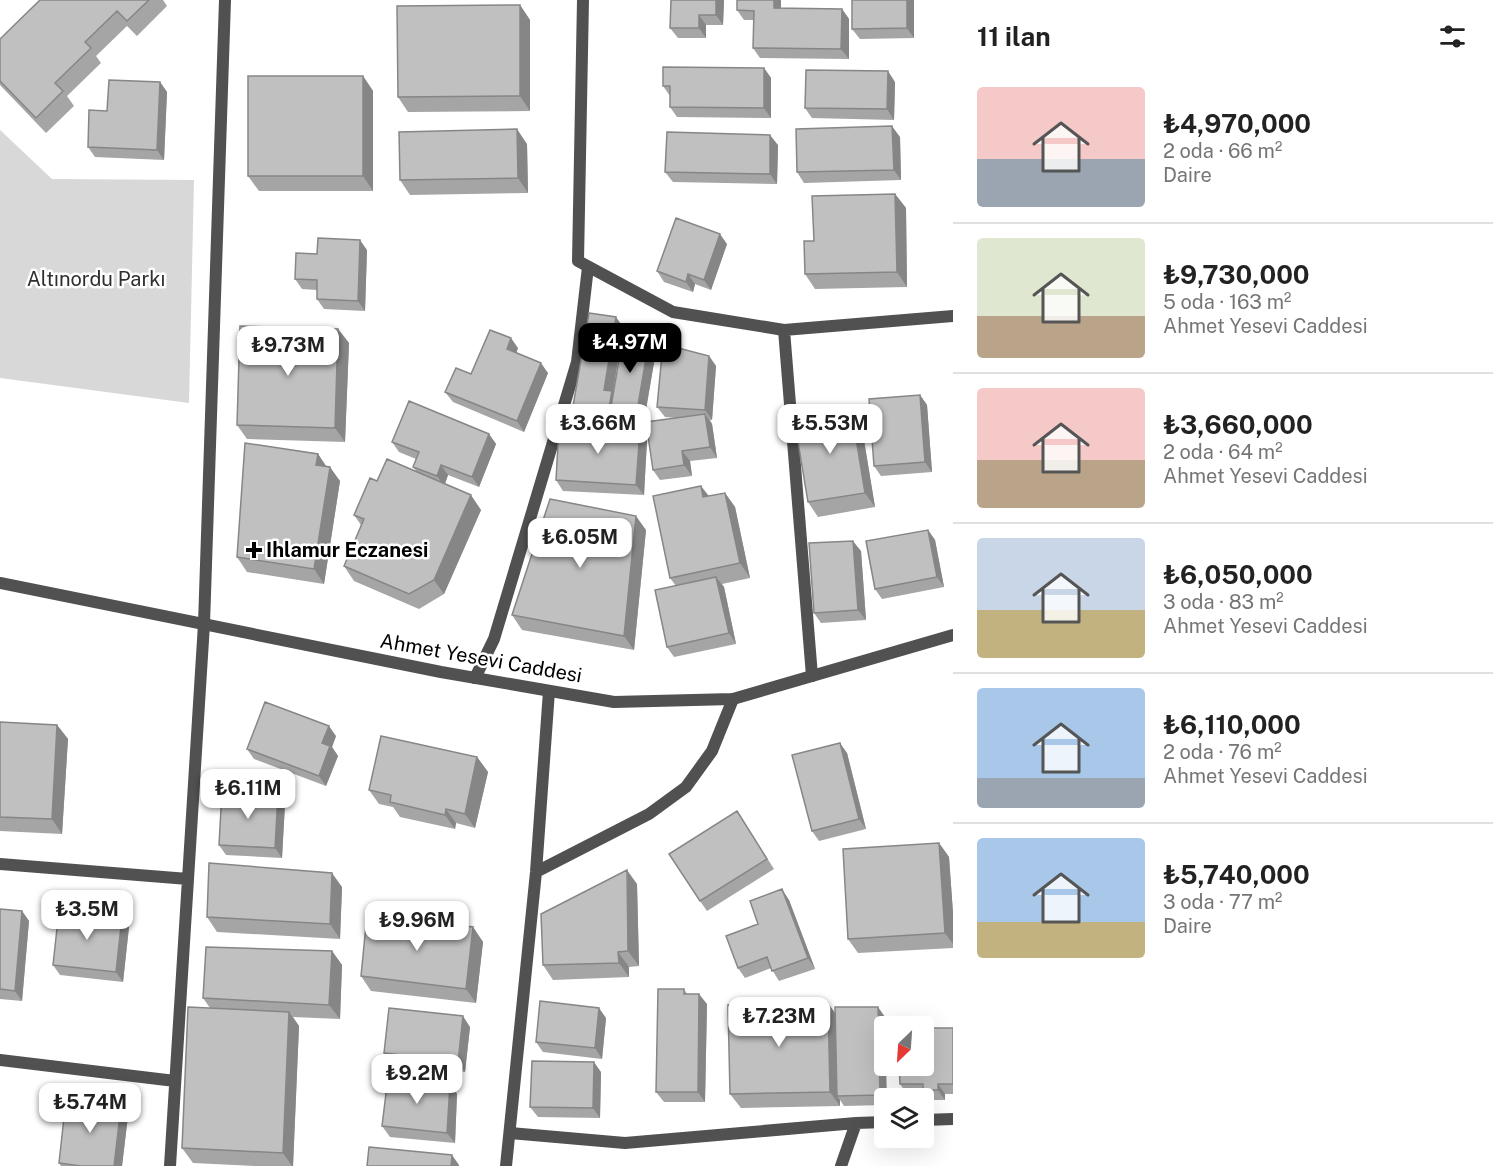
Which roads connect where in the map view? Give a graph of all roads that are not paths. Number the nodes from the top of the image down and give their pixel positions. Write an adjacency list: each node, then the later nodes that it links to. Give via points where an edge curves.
1 (225, 0): 7 (street)
2 (583, 0): 3 (street, via 578,261)
3 (588, 267): 5 (street, via 673,312); 10 (street, via 577,362 494,639)
4 (953, 316): 5 (street)
5 (784, 330): 9 (street)
6 (0, 583): 7 (street, Ahmet Yesevi Caddesi)
7 (204, 624): 10 (street, Ahmet Yesevi Caddesi); 15 (street)
8 (953, 635): 9 (street, Ahmet Yesevi Caddesi)
9 (812, 676): 12 (street, Ahmet Yesevi Caddesi)
10 (476, 678): 11 (street, Ahmet Yesevi Caddesi)
11 (549, 691): 12 (street, Ahmet Yesevi Caddesi, via 614,702); 14 (street)
12 (733, 699): 14 (street, via 712,751 686,787 650,814)
13 (0, 864): 15 (street)
14 (536, 872): 22 (street)
15 (188, 879): 17 (street)
16 (0, 1060): 17 (street)
17 (176, 1081): 23 (street)
18 (953, 1119): 19 (street)
19 (934, 1120)
20 (874, 1122): 21 (street)
21 (856, 1123): 22 (street, via 625,1143); 25 (street)
22 (510, 1133): 24 (street)
23 (170, 1166)
24 (506, 1166)
25 (841, 1166)

